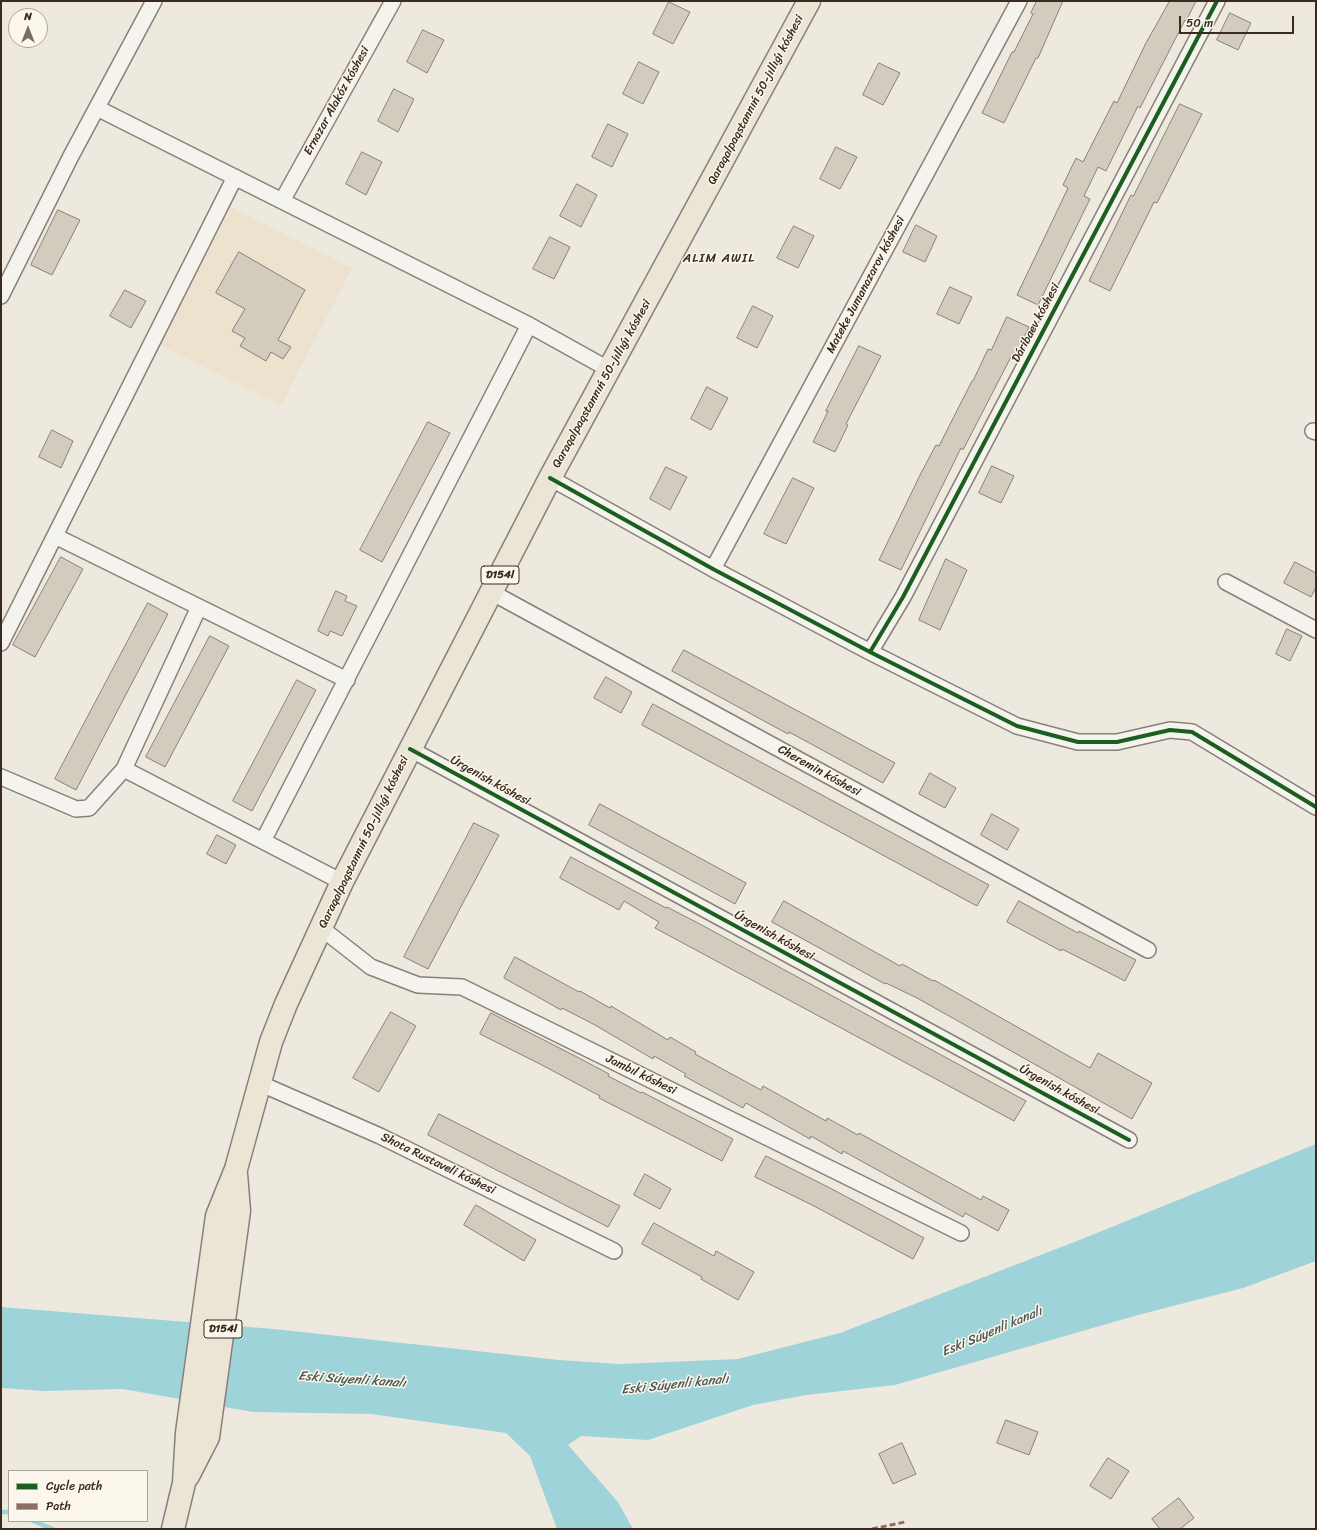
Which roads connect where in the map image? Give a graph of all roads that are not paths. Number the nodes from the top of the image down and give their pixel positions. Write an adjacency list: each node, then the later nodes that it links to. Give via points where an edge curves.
1 (154, 1): 6 (street)
2 (392, 1): 8 (street, Ernazar Alakóz kóshesi)
3 (810, 1): 11 (main road, Qaraqalpaqstannıń 50-jıllıǵı kóshesi / D154l)
4 (1019, 1): 14 (street, Mateke Jumanazarov kóshesi)
5 (1216, 1): 20 (street, Dáribaev kóshesi, via 903,597)
6 (97, 108): 7 (street); 9 (street)
7 (235, 177): 8 (street); 13 (street)
8 (282, 201): 10 (street)
9 (1, 296)
10 (529, 325): 11 (street); 21 (street)
11 (610, 370): 12 (main road, Qaraqalpaqstannıń 50-jıllıǵı kóshesi / D154l)
12 (550, 478): 14 (street); 16 (main road, Qaraqalpaqstannıń 50-jıllıǵı kóshesi / D154l)
13 (55, 536): 17 (street); 19 (street)
14 (713, 568): 20 (street)
15 (1226, 582): 18 (street)
16 (491, 592): 22 (main road, Qaraqalpaqstannıń 50-jıllıǵı kóshesi / D154l); 29 (street, Cheremin kóshesi)
17 (198, 607): 21 (street); 23 (street)
18 (1316, 630)
19 (1, 643)
20 (870, 652): 25 (street, via 1017,726 1078,742 1117,742 1170,730 1192,732)
21 (347, 680): 26 (street)
22 (410, 749): 27 (main road, Qaraqalpaqstannıń 50-jıllıǵı kóshesi / D154l); 31 (street, Úrgenish kóshesi)
23 (124, 769): 24 (street, via 89,808 76,810); 26 (street)
24 (1, 777)
25 (1316, 807)
26 (263, 841): 27 (street)
27 (342, 882): 28 (main road, Qaraqalpaqstannıń 50-jıllıǵı kóshesi / D154l)
28 (321, 928): 30 (main road, Qaraqalpaqstannıń 50-jıllıǵı kóshesi / D154l, via 281,1016); 32 (street, Jambıl kóshesi, via 371,967 418,984 462,986)
29 (1148, 950)
30 (259, 1083): 33 (street, Shota Rustaveli kóshesi, via 380,1136); 34 (main road, Qaraqalpaqstannıń 50-jıllıǵı kóshesi / D154l, via 236,1169 217,1216 187,1433 184,1483)
31 (1129, 1140)
32 (961, 1233)
33 (614, 1251)
34 (173, 1529)

